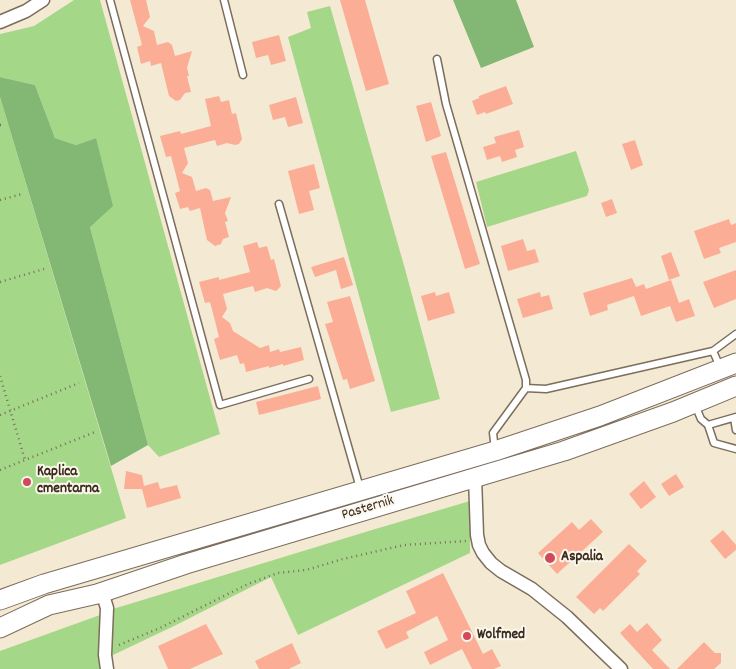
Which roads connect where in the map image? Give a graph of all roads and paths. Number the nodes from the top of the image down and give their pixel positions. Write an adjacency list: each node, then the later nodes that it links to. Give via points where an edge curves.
1 (43, 0): 4 (street)
2 (110, 0): 17 (lane, via 220,405)
3 (224, 0): 7 (lane)
4 (27, 5): 5 (street)
5 (0, 22)
6 (437, 59): 20 (lane, via 446,104)
7 (243, 74)
8 (22, 194): 9 (path)
9 (0, 200)
10 (279, 204): 33 (lane)
11 (44, 269): 12 (path)
12 (0, 282)
13 (736, 334): 14 (lane)
14 (713, 351): 15 (lane); 20 (lane, via 546,389)
15 (729, 366): 29 (main road, Pasternik, via 600,416)
16 (0, 376): 22 (path)
17 (309, 379)
18 (79, 383): 22 (path)
19 (736, 386): 21 (main road, Pasternik)
20 (526, 388): 29 (lane, via 493,434)
21 (694, 404): 25 (lane); 32 (main road, Pasternik, via 564,451)
22 (10, 410): 23 (path); 30 (path)
23 (0, 414)
24 (735, 417): 25 (lane); 26 (lane)
25 (708, 425): 28 (lane, via 714,443)
26 (736, 430)
27 (95, 432): 30 (path)
28 (736, 449)
29 (495, 451): 33 (main road, Pasternik)
30 (25, 460): 31 (path)
31 (0, 470)
32 (475, 477): 34 (street); 35 (main road, Pasternik)
33 (361, 491): 36 (main road, Pasternik, via 140,552)
34 (478, 540): 38 (path, via 404,545 306,570 278,573); 40 (street, via 491,563 561,612)
35 (102, 592): 37 (main road, Pasternik, via 49,605); 38 (street, via 107,608)
36 (0, 600)
37 (0, 628)
38 (105, 650): 39 (street)
39 (107, 669)
40 (621, 669)

